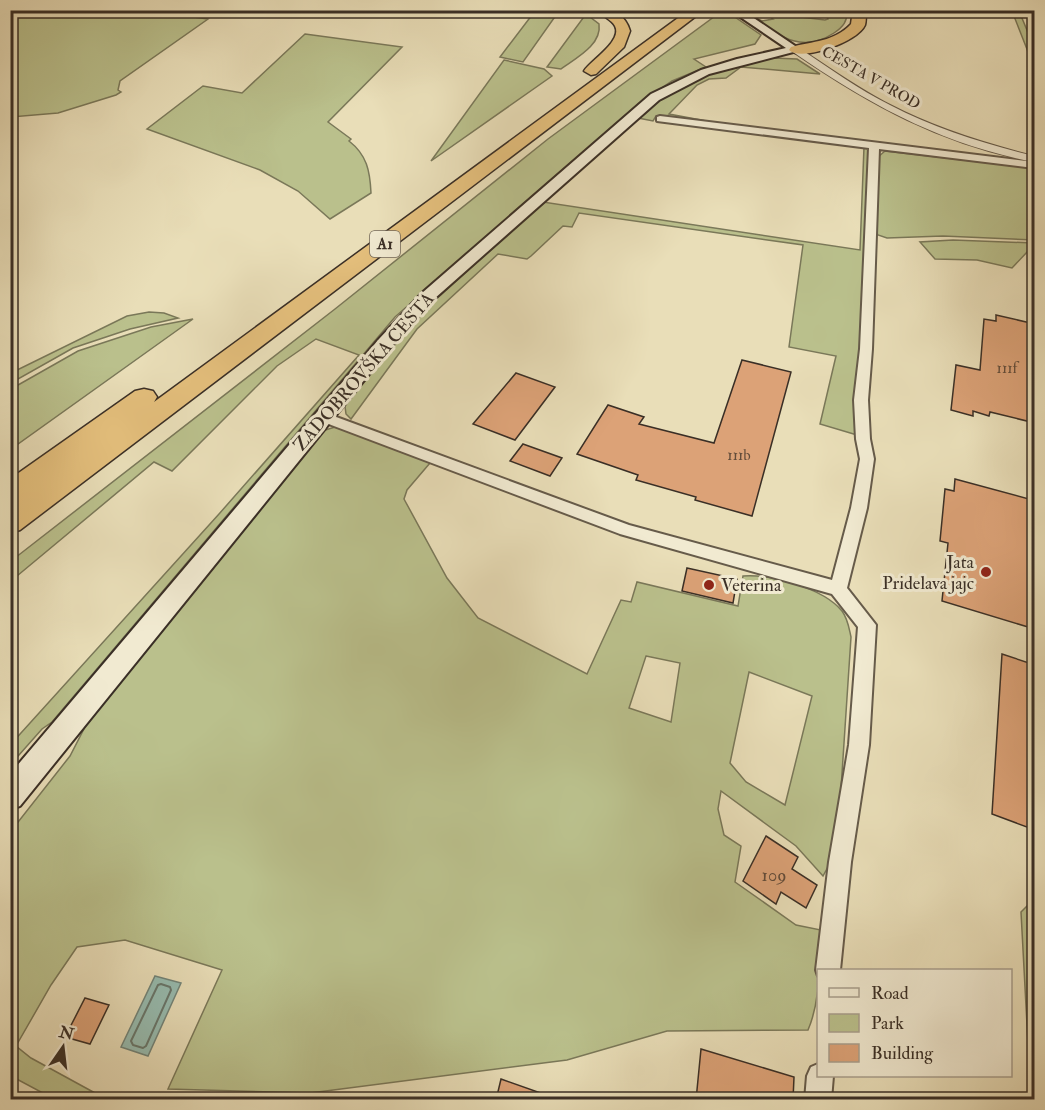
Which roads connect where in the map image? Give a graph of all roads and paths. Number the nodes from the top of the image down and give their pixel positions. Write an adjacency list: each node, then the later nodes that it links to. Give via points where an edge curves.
1 (603, 10): 8 (highway, via 621,23 623,36)
2 (679, 10): 8 (highway, A1)
3 (698, 10): 15 (highway, A1)
4 (735, 10): 7 (main road)
5 (851, 10): 7 (highway, via 850,22 840,33)
6 (860, 10): 7 (highway, via 858,25 846,37)
7 (796, 51): 11 (street, CESTA V PROD, via 911,120); 13 (main road, ZADOBROVŠKA CESTA, via 717,67 655,97 428,296)
8 (588, 76): 14 (highway, A1)
9 (660, 118): 10 (street)
10 (874, 146): 12 (street); 16 (street, via 861,400 867,459)
11 (1035, 159)
12 (1035, 165)
13 (323, 417): 16 (street, via 626,530); 17 (main road, ZADOBROVŠKA CESTA)
14 (10, 494)
15 (10, 522)
16 (838, 589): 18 (street, via 867,625 859,745)
17 (10, 796)
18 (828, 969)
19 (820, 1077): 20 (street)
20 (819, 1100)

